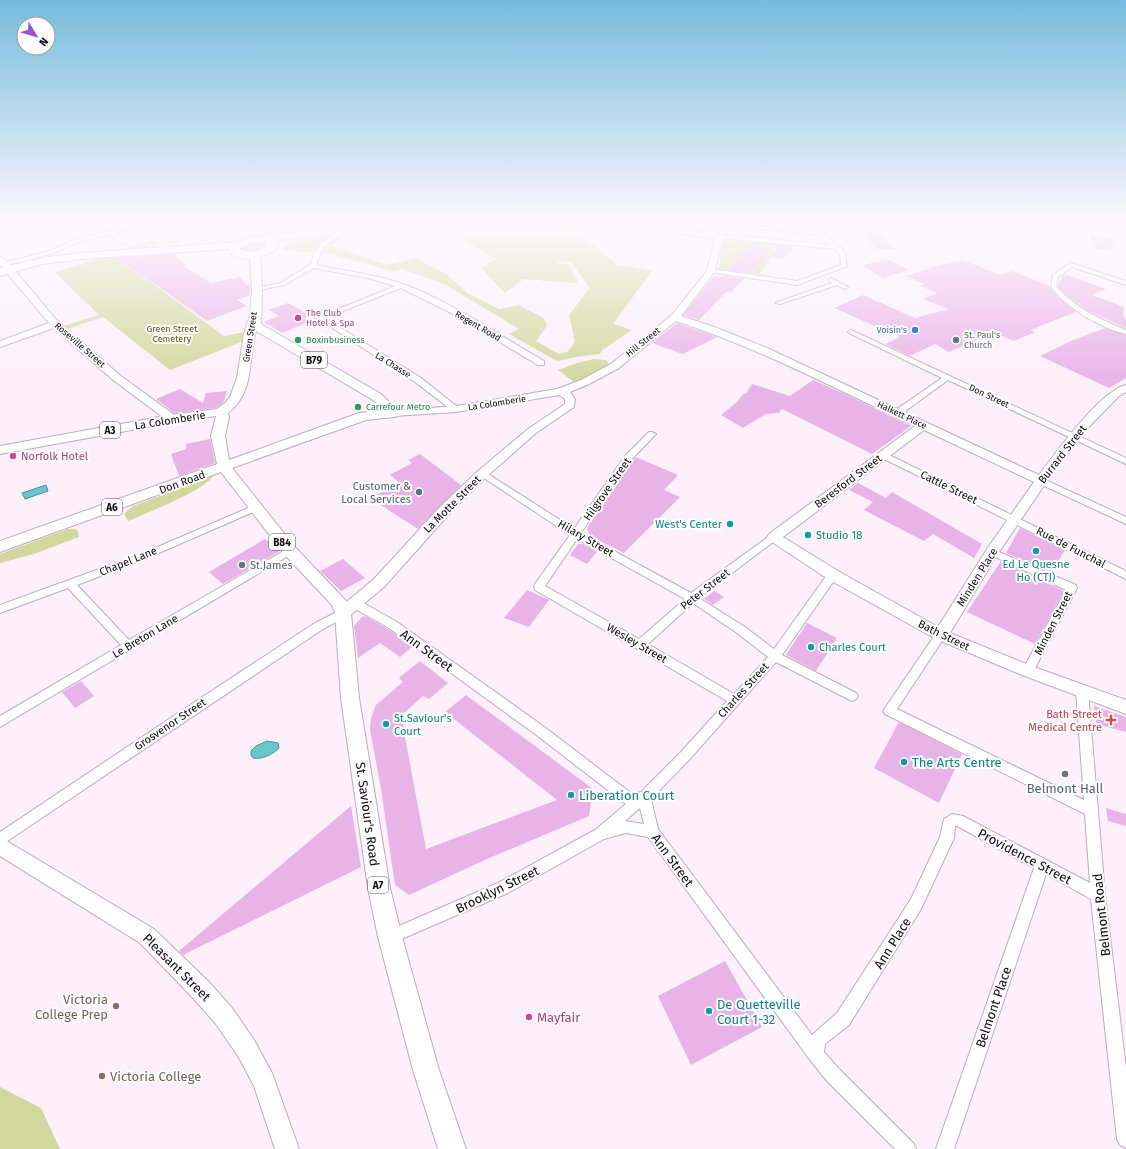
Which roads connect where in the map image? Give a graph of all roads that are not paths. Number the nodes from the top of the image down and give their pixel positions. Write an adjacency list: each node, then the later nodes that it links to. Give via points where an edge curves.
1 (14, 279): 19 (main road, Roseville Street)
2 (256, 279): 15 (main road, Green Street)
3 (291, 279): 15 (street, via 282,284)
4 (372, 279): 13 (street, Regent Road)
5 (706, 279): 17 (main road, Hill Street)
6 (766, 279): 7 (street, via 797,283)
7 (811, 279)
8 (829, 279): 11 (street)
9 (1054, 279): 21 (street, via 1053,286 1073,306)
10 (1113, 279): 12 (street)
11 (837, 283): 14 (street); 16 (street)
12 (1126, 283)
13 (400, 286): 25 (street, Regent Road, via 444,306); 30 (street, La Chasse, via 320,318 418,380)
14 (845, 287)
15 (256, 290): 18 (main road, Green Street)
16 (778, 303)
17 (675, 317): 28 (main road, Hill Street, via 615,366); 33 (main road, Halkett Place, via 747,343)
18 (254, 322): 22 (main road, B79); 23 (main road, Green Street)
19 (54, 324): 24 (main road); 35 (main road, Roseville Street)
20 (851, 332): 26 (street, Don Street)
21 (1126, 332)
22 (266, 333): 23 (main road); 32 (main road, B79, via 377,397)
23 (248, 338): 31 (main road, Green Street, via 242,382 233,402)
24 (1, 343)
25 (541, 363)
26 (948, 376): 33 (street); 38 (street, Don Street)
27 (1126, 388): 29 (main road, Burrard Street)
28 (559, 392): 30 (main road, La Colomberie); 43 (main road, La Motte Street, via 566,394 570,399 570,405 532,431)
29 (1121, 397): 38 (main road, Burrard Street)
30 (456, 409): 32 (main road, La Colomberie)
31 (221, 412): 35 (main road, La Colomberie / A3); 42 (main road, via 224,417 218,436)
32 (394, 413): 34 (main road, La Colomberie)
33 (897, 413): 36 (main road, Halkett Place)
34 (364, 416): 42 (main road, Don Road / A6)
35 (170, 419): 39 (main road, La Colomberie / A3)
36 (923, 425): 40 (main road, Beresford Street); 44 (main road, Halkett Place)
37 (652, 434): 48 (street, Hilgrove Street, via 628,458)
38 (1074, 436): 41 (street, Don Street); 44 (main road, Burrard Street)
39 (0, 450)
40 (883, 455): 46 (street, Cattle Street); 49 (main road, Beresford Street)
41 (1126, 461)
42 (224, 467): 45 (main road, B84); 50 (main road, Don Road / A6)
43 (482, 474): 48 (street, Hilary Street); 59 (main road, La Motte Street, via 445,510 379,583)
44 (1040, 481): 46 (main road, Burrard Street); 47 (street, Halkett Place)
45 (254, 508): 51 (main road, B84); 55 (street, Chapel Lane, via 149,554)
46 (1015, 520): 52 (main road, Minden Place); 54 (street, Rue de Funchal)
47 (1126, 521)
48 (576, 534): 56 (street, Hilgrove Street); 57 (street, Hilary Street)
49 (774, 537): 53 (main road, Bath Street); 57 (street, Peter Street)
50 (0, 547)
51 (290, 551): 59 (main road, B84, via 340,603); 62 (street, Le Breton Lane)
52 (992, 552): 60 (main road, Minden Place); 64 (street, Minden Street, via 1072,588)
53 (833, 575): 60 (main road, Bath Street); 63 (street, Charles Street)
54 (1126, 575)
55 (70, 584): 58 (street, Chapel Lane); 62 (street)
56 (539, 587): 61 (street, Wesley Street)
57 (692, 598): 61 (street, Peter Street); 63 (street, Hilary Street)
58 (0, 609)
59 (350, 609): 70 (street, Ann Street, via 393,625 630,799); 75 (street, Grosvenor Street, via 319,626 221,690); 79 (main road, St. Saviour's Road / A7, via 350,698 378,888)
60 (941, 636): 64 (main road, Bath Street); 71 (street, via 889,711)
61 (640, 645): 67 (street, Wesley Street)
62 (128, 646): 69 (street, Le Breton Lane)
63 (775, 656): 66 (street, Hilary Street); 67 (street, Charles Street)
64 (1028, 671): 65 (main road, Bath Street)
65 (1082, 691): 68 (main road, Bath Street); 71 (street, Belmont Road)
66 (852, 696)
67 (735, 700): 70 (street, Charles Street)
68 (1126, 707)
69 (0, 722)
70 (644, 797): 73 (street, Ann Street); 74 (street, Brooklyn Street)
71 (1092, 810): 78 (street, Belmont Road)
72 (952, 820): 77 (street, Providence Street, via 958,820); 80 (street, Ann Place, via 916,904 843,1019 818,1040)
73 (652, 832): 74 (street, Brooklyn Street, via 626,827); 80 (street, Ann Street)
74 (600, 834): 79 (street, Brooklyn Street, via 503,888)
75 (0, 840)
76 (0, 846): 82 (main road, Pleasant Street, via 147,936 201,990 224,1016 264,1081)
77 (1042, 866): 78 (street, Providence Street); 85 (street, Belmont Place)
78 (1098, 895): 81 (street, Belmont Road)
79 (390, 937): 83 (main road, St. Saviour's Road / A7, via 426,1070)
80 (816, 1054): 84 (street, Ann Street, via 833,1075)
81 (1126, 1139)
82 (287, 1149)
83 (452, 1149)
84 (907, 1149)
85 (945, 1149)

